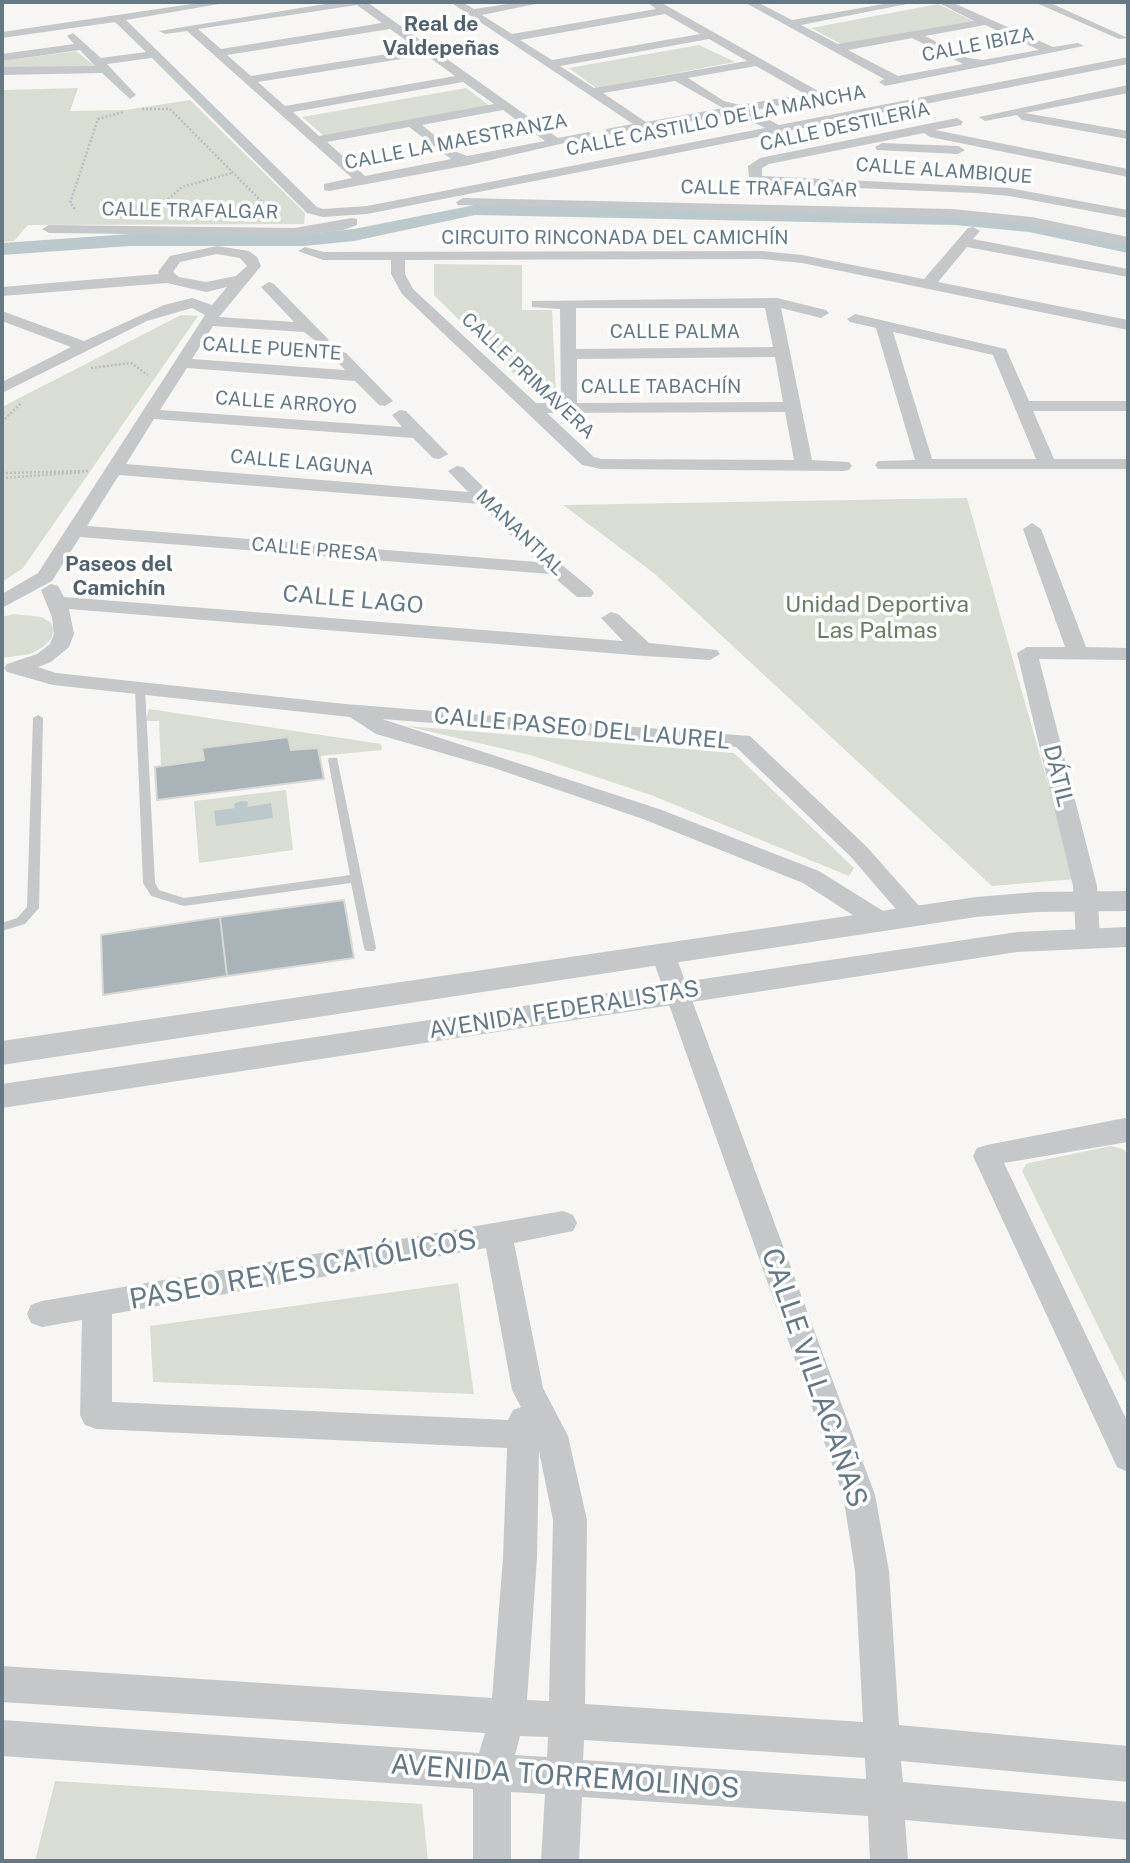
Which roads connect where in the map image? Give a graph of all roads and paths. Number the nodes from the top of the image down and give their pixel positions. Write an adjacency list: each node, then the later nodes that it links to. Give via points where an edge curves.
1 (142, 2): 14 (street)
2 (226, 2): 11 (street)
3 (358, 2): 18 (street); 19 (street)
4 (455, 2): 13 (street)
5 (540, 2): 13 (street)
6 (652, 2): 12 (street)
7 (749, 2): 17 (street)
8 (912, 2): 17 (street)
9 (942, 2): 16 (street)
10 (1040, 2): 24 (street)
11 (164, 4): 14 (street)
12 (667, 10): 23 (street); 25 (street)
13 (472, 13): 25 (street)
14 (137, 15): 15 (street)
15 (118, 18): 22 (street); 29 (street)
16 (985, 22): 21 (street); 31 (street)
17 (790, 24): 28 (street)
18 (392, 25): 30 (street); 32 (street)
19 (190, 28): 20 (street); 32 (street)
20 (165, 32)
21 (913, 34): 28 (street); 38 (street)
22 (2, 35)
23 (713, 35): 36 (street); 37 (street)
24 (1126, 37): 26 (street)
25 (510, 38): 37 (street)
26 (1100, 42)
27 (1077, 46): 31 (street, CALLE IBIZA)
28 (836, 48): 38 (street, CALLE IBIZA, via 890,81)
29 (152, 50): 35 (street); 86 (street)
30 (427, 51): 42 (street); 43 (street)
31 (1052, 51): 39 (street, CALLE IBIZA)
32 (218, 53): 43 (street)
33 (2, 58): 35 (street, via 78,41)
34 (1128, 61): 44 (street, CALLE CASTILLO DE LA MANCHA)
35 (99, 62): 40 (street); 50 (street)
36 (759, 62): 41 (street); 51 (street)
37 (550, 64): 48 (street)
38 (966, 64): 39 (street, CALLE IBIZA); 45 (street)
39 (983, 64): 44 (street)
40 (2, 71)
41 (676, 76): 48 (street); 54 (street)
42 (465, 78): 53 (street); 57 (street)
43 (249, 79): 57 (street)
44 (1018, 82): 45 (street, CALLE CASTILLO DE LA MANCHA)
45 (1001, 85): 64 (street, CALLE CASTILLO DE LA MANCHA)
46 (845, 89): 51 (street)
47 (1128, 89): 49 (street)
48 (590, 92): 63 (street)
49 (1101, 94): 52 (street); 59 (street)
50 (131, 95)
51 (816, 95): 55 (street)
52 (1128, 99)
53 (505, 106): 62 (street); 71 (street)
54 (722, 108): 55 (street); 63 (street); 67 (street)
55 (740, 109): 64 (street)
56 (141, 110): 76 (path, via 170,109)
57 (283, 110): 70 (street)
58 (130, 111): 88 (path, via 97,122 70,203 71,208)
59 (1008, 113): 60 (street); 68 (street)
60 (985, 117)
61 (957, 122): 65 (street, CALLE DESTILERÍA)
62 (412, 123): 70 (street); 74 (street)
63 (644, 126): 66 (street)
64 (776, 129): 67 (street, CALLE CASTILLO DE LA MANCHA)
65 (919, 130): 72 (street, CALLE DESTILERÍA); 73 (street)
66 (611, 132)
67 (755, 133): 79 (street, CALLE CASTILLO DE LA MANCHA)
68 (1128, 135)
69 (589, 136): 71 (street, CALLE LA MAESTRANZA)
70 (316, 140): 78 (street)
71 (555, 142): 75 (street, CALLE LA MAESTRANZA)
72 (841, 145): 73 (street); 81 (street, CALLE DESTILERÍA, via 765,160 755,166)
73 (1021, 153): 77 (street)
74 (449, 158): 75 (street, CALLE LA MAESTRANZA); 78 (street, CALLE LA MAESTRANZA); 82 (street)
75 (466, 159): 79 (street)
76 (232, 173): 90 (path, via 182,187); 92 (path, via 268,208)
77 (1128, 173)
78 (362, 180): 80 (street, CALLE LA MAESTRANZA)
79 (508, 182): 82 (street, CALLE CASTILLO DE LA MANCHA); 85 (street)
80 (330, 187)
81 (756, 187): 94 (street, CALLE ALAMBIQUE, via 975,189)
82 (473, 189): 83 (street, CALLE CASTILLO DE LA MANCHA); 84 (street)
83 (407, 202): 84 (street, CALLE TRAFALGAR); 87 (street, CALLE CASTILLO DE LA MANCHA)
84 (487, 202): 85 (street, CALLE TRAFALGAR)
85 (551, 202): 97 (street, CALLE TRAFALGAR, via 995,216)
86 (312, 209): 87 (street, CALLE CASTILLO DE LA MANCHA, via 342,214); 92 (path)
87 (367, 210): 96 (street, CALLE TRAFALGAR, via 354,221 318,230)
88 (85, 211)
89 (146, 211): 90 (path)
90 (155, 211): 91 (path)
91 (168, 211)
92 (278, 211): 93 (path)
93 (266, 212)
94 (1128, 214)
95 (977, 226): 98 (street)
96 (49, 229)
97 (1128, 241)
98 (964, 242): 102 (street); 105 (street)
99 (305, 251): 100 (street, CIRCUITO RINCONADA DEL CAMICHÍN, via 323,256)
100 (398, 257): 101 (street, CIRCUITO RINCONADA DEL CAMICHÍN); 108 (street, via 398,274)
101 (424, 257): 105 (street, CIRCUITO RINCONADA DEL CAMICHÍN, via 762,255 802,258); 108 (street, via 421,273)
102 (1128, 273)
103 (241, 279): 104 (street, via 206,287); 104 (street, via 251,272 252,260 217,250 174,259 165,272); 115 (street)
104 (172, 280): 107 (street); 114 (street, via 160,304)
105 (928, 284): 117 (street, CIRCUITO RINCONADA DEL CAMICHÍN)
106 (269, 287): 119 (street)
107 (2, 291)
108 (407, 291): 134 (street, CALLE PRIMAVERA)
109 (772, 303): 111 (street); 112 (street); 122 (street)
110 (537, 304): 111 (street)
111 (568, 304): 123 (street)
112 (821, 313)
113 (2, 316): 121 (street)
114 (142, 318): 115 (street, via 192,303 202,305); 121 (street)
115 (211, 318): 119 (street); 125 (street)
116 (855, 319): 118 (street)
117 (1128, 325)
118 (883, 326): 131 (street, via 1000,352); 144 (street)
119 (306, 327): 120 (street)
120 (321, 340)
121 (86, 347): 129 (street)
122 (781, 352): 123 (street, CALLE PALMA); 133 (street)
123 (569, 354): 135 (street)
124 (340, 356): 127 (street)
125 (183, 363): 127 (street, CALLE PUENTE); 136 (street)
126 (81, 369): 128 (path, via 131,363)
127 (359, 376): 130 (street)
128 (154, 380)
129 (7, 394): 138 (path, via 25,396)
130 (385, 401)
131 (1022, 406): 132 (street); 141 (street)
132 (1128, 406)
133 (792, 407): 135 (street, CALLE TABACHÍN); 145 (street)
134 (529, 408): 135 (street, CALLE TABACHÍN); 145 (street, CALLE PRIMAVERA, via 588,461 601,464)
135 (569, 408)
136 (151, 414): 139 (street, CALLE ARROYO); 147 (street)
137 (400, 415): 139 (street)
138 (2, 422)
139 (418, 433): 140 (street)
140 (439, 454)
141 (1047, 464): 142 (street); 144 (street)
142 (1128, 464)
143 (884, 465): 144 (street)
144 (925, 465)
145 (804, 466): 146 (street, CALLE PRIMAVERA)
146 (843, 466)
147 (116, 469): 151 (street, CALLE LAGUNA); 153 (street)
148 (457, 471): 151 (street, MANANTIAL)
149 (2, 476): 150 (path, via 91,471)
150 (83, 482)
151 (484, 499): 154 (street, MANANTIAL)
152 (1032, 529): 162 (street)
153 (75, 531): 154 (street, CALLE PRESA); 155 (street)
154 (555, 569): 156 (street, MANANTIAL)
155 (45, 577): 157 (street); 158 (street)
156 (584, 593)
157 (2, 601)
158 (56, 603): 160 (street, CALLE LAGO); 164 (street, via 64,634 59,647)
159 (611, 618): 160 (street)
160 (645, 650): 161 (street, CALLE LAGO)
161 (710, 654)
162 (1078, 654): 163 (street); 170 (street, DÁTIL, via 1027,653)
163 (1128, 654)
164 (10, 668): 165 (street, CALLE PASEO DEL LAUREL, via 53,679)
165 (140, 688): 166 (street, CALLE PASEO DEL LAUREL); 169 (lane, via 149,883 155,893 184,902)
166 (345, 709): 172 (street, CALLE PASEO DEL LAUREL, via 742,741 859,852); 173 (street, CALLE PASEO DEL LAUREL, via 384,729 651,814 787,867 841,894)
167 (38, 718): 174 (lane, via 34,900 28,915)
168 (333, 760): 169 (lane)
169 (355, 878): 177 (lane)
170 (1086, 900): 171 (street, AVENIDA FEDERALISTAS); 172 (street, AVENIDA FEDERALISTAS); 176 (street, DÁTIL)
171 (1128, 901)
172 (916, 916): 173 (street, AVENIDA FEDERALISTAS)
173 (882, 922): 178 (street, AVENIDA FEDERALISTAS)
174 (2, 927)
175 (1128, 937): 176 (street, AVENIDA FEDERALISTAS)
176 (1088, 938): 179 (street, AVENIDA FEDERALISTAS, via 1017,942)
177 (370, 948)
178 (663, 954): 179 (street, CALLE VILLACAÑAS); 180 (street, AVENIDA FEDERALISTAS)
179 (677, 993): 181 (street, AVENIDA FEDERALISTAS); 193 (street, CALLE VILLACAÑAS, via 859,1495 872,1571)
180 (2, 1053)
181 (2, 1096)
182 (1128, 1132): 188 (street, via 987,1156)
183 (564, 1223): 184 (street, PASEO REYES CATÓLICOS)
184 (498, 1237): 185 (street, PASEO REYES CATÓLICOS); 187 (street)
185 (97, 1305): 186 (street, PASEO REYES CATÓLICOS); 187 (street, via 96,1415)
186 (42, 1314)
187 (537, 1436): 190 (street, via 523,1520); 191 (street, via 570,1520)
188 (1128, 1457)
189 (2, 1684): 190 (street)
190 (508, 1716): 191 (street); 195 (street)
191 (567, 1720): 193 (street); 196 (street)
192 (2, 1738): 195 (street, AVENIDA TORREMOLINOS)
193 (881, 1741): 194 (street); 197 (street, CALLE VILLACAÑAS)
194 (1128, 1764)
195 (492, 1771): 196 (street, AVENIDA TORREMOLINOS); 199 (street)
196 (564, 1776): 197 (street, AVENIDA TORREMOLINOS); 200 (street)
197 (884, 1799): 198 (street, AVENIDA TORREMOLINOS); 201 (street, CALLE VILLACAÑAS)
198 (1128, 1821)
199 (492, 1861)
200 (560, 1861)
201 (888, 1861)

